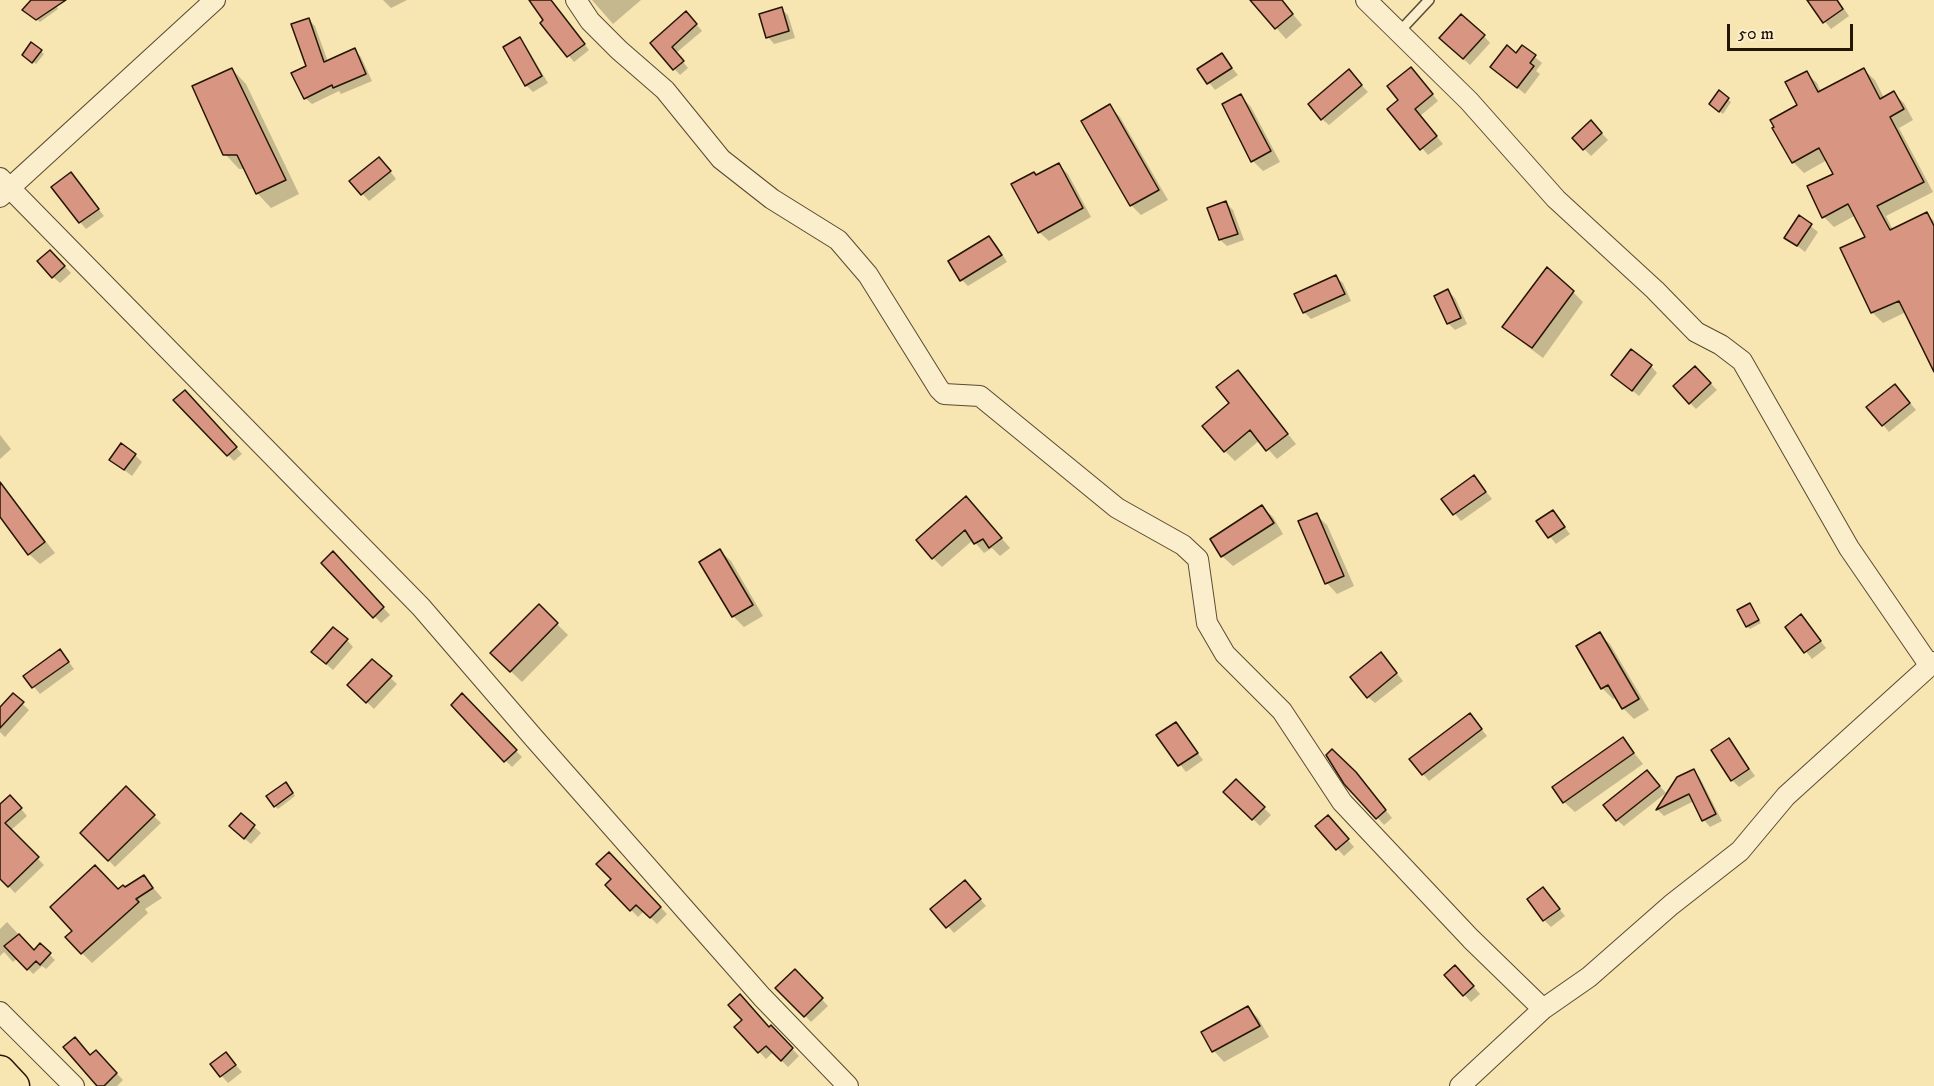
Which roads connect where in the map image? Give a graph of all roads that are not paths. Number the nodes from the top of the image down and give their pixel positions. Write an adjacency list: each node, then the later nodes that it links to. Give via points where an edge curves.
1 (215, 0): 6 (street)
2 (576, 0): 8 (street, via 590,21 665,90 721,159 772,199 838,240 868,275 944,394 980,396 1117,508 1183,545 1198,559 1207,623 1225,654 1282,711 1342,802)
3 (1366, 0): 5 (street)
4 (1429, 0): 5 (lane)
5 (1399, 32): 7 (street, via 1469,100 1556,199 1696,332 1742,361 1850,548)
6 (3, 188): 13 (street, via 421,607 762,997)
7 (1932, 664): 8 (street, via 1786,796 1740,851 1605,964)
8 (1543, 1009): 14 (street)
9 (0, 1012): 12 (street)
10 (0, 1071): 11 (main road)
11 (14, 1086)
12 (74, 1086)
13 (848, 1086)
14 (1460, 1086)

